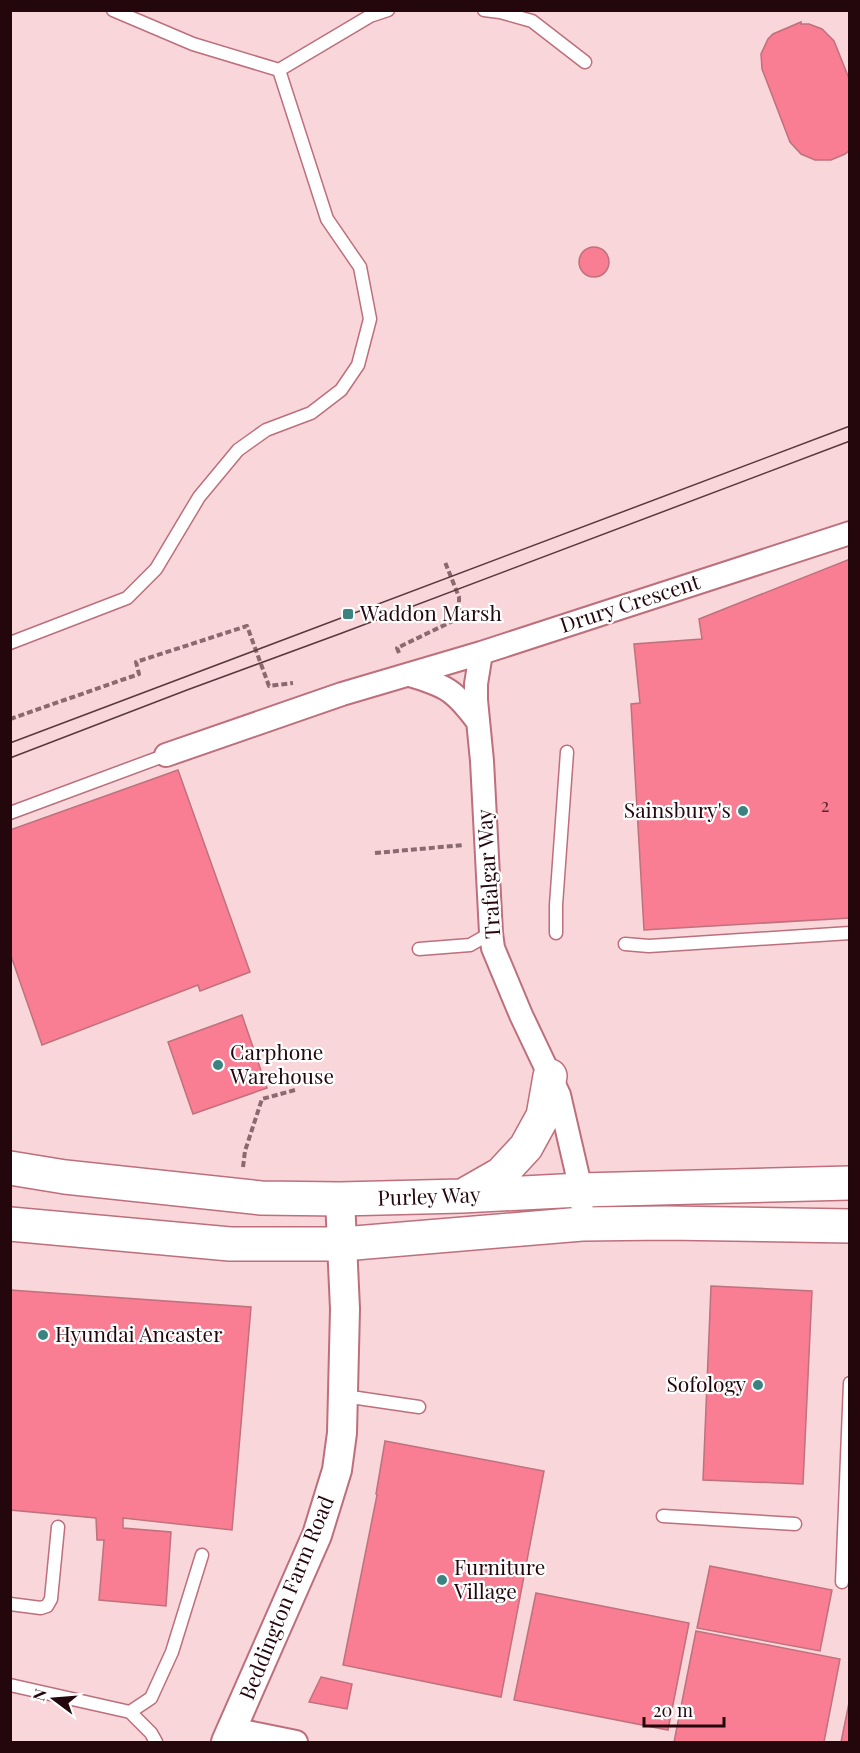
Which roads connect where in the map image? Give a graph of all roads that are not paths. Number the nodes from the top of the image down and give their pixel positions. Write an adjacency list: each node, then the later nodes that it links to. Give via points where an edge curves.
1 (113, 10): 5 (lane, via 193,44)
2 (388, 10): 5 (lane, via 370,16)
3 (484, 10): 4 (lane, via 532,21)
4 (585, 62)
5 (279, 70): 7 (lane, via 327,219 360,267 370,319 358,364 341,390 311,413 266,430 238,450 199,497 156,569 127,598)
6 (849, 532): 8 (street, Drury Crescent)
7 (10, 643)
8 (482, 653): 9 (street, Drury Crescent); 10 (street, Trafalgar Way, via 476,684)
9 (410, 675): 10 (street, via 451,691); 12 (street, Drury Crescent, via 342,694)
10 (479, 723): 14 (street, Trafalgar Way)
11 (567, 752): 15 (lane)
12 (166, 755): 13 (lane)
13 (10, 813)
14 (491, 933): 18 (lane, via 470,945); 19 (street, Trafalgar Way, via 493,948)
15 (556, 933)
16 (849, 933): 17 (lane, via 649,946)
17 (625, 944)
18 (419, 949)
19 (550, 1076): 22 (street, Trafalgar Way, via 559,1095); 23 (highway, via 543,1116 526,1147 501,1174)
20 (10, 1168): 24 (highway, Purley Way, via 228,1196)
21 (849, 1183): 22 (highway, Purley Way)
22 (581, 1190): 23 (highway, Purley Way); 26 (street, Trafalgar Way)
23 (462, 1196): 24 (highway, Purley Way)
24 (340, 1199): 28 (street, Beddington Farm Road)
25 (10, 1224): 28 (highway, Purley Way, via 204,1243)
26 (582, 1224): 27 (highway, Purley Way); 28 (highway, Purley Way)
27 (849, 1227)
28 (343, 1244): 30 (street, Beddington Farm Road)
29 (849, 1383): 36 (lane)
30 (344, 1396): 31 (lane); 40 (street, Beddington Farm Road, via 337,1470 317,1535)
31 (419, 1407)
32 (663, 1516): 33 (lane)
33 (795, 1524)
34 (58, 1527): 37 (lane, via 47,1606)
35 (202, 1555): 39 (lane, via 172,1652 151,1698)
36 (842, 1582)
37 (10, 1604)
38 (10, 1686): 39 (lane)
39 (130, 1712): 41 (lane)
40 (230, 1736): 42 (street)
41 (156, 1743)
42 (296, 1743)

